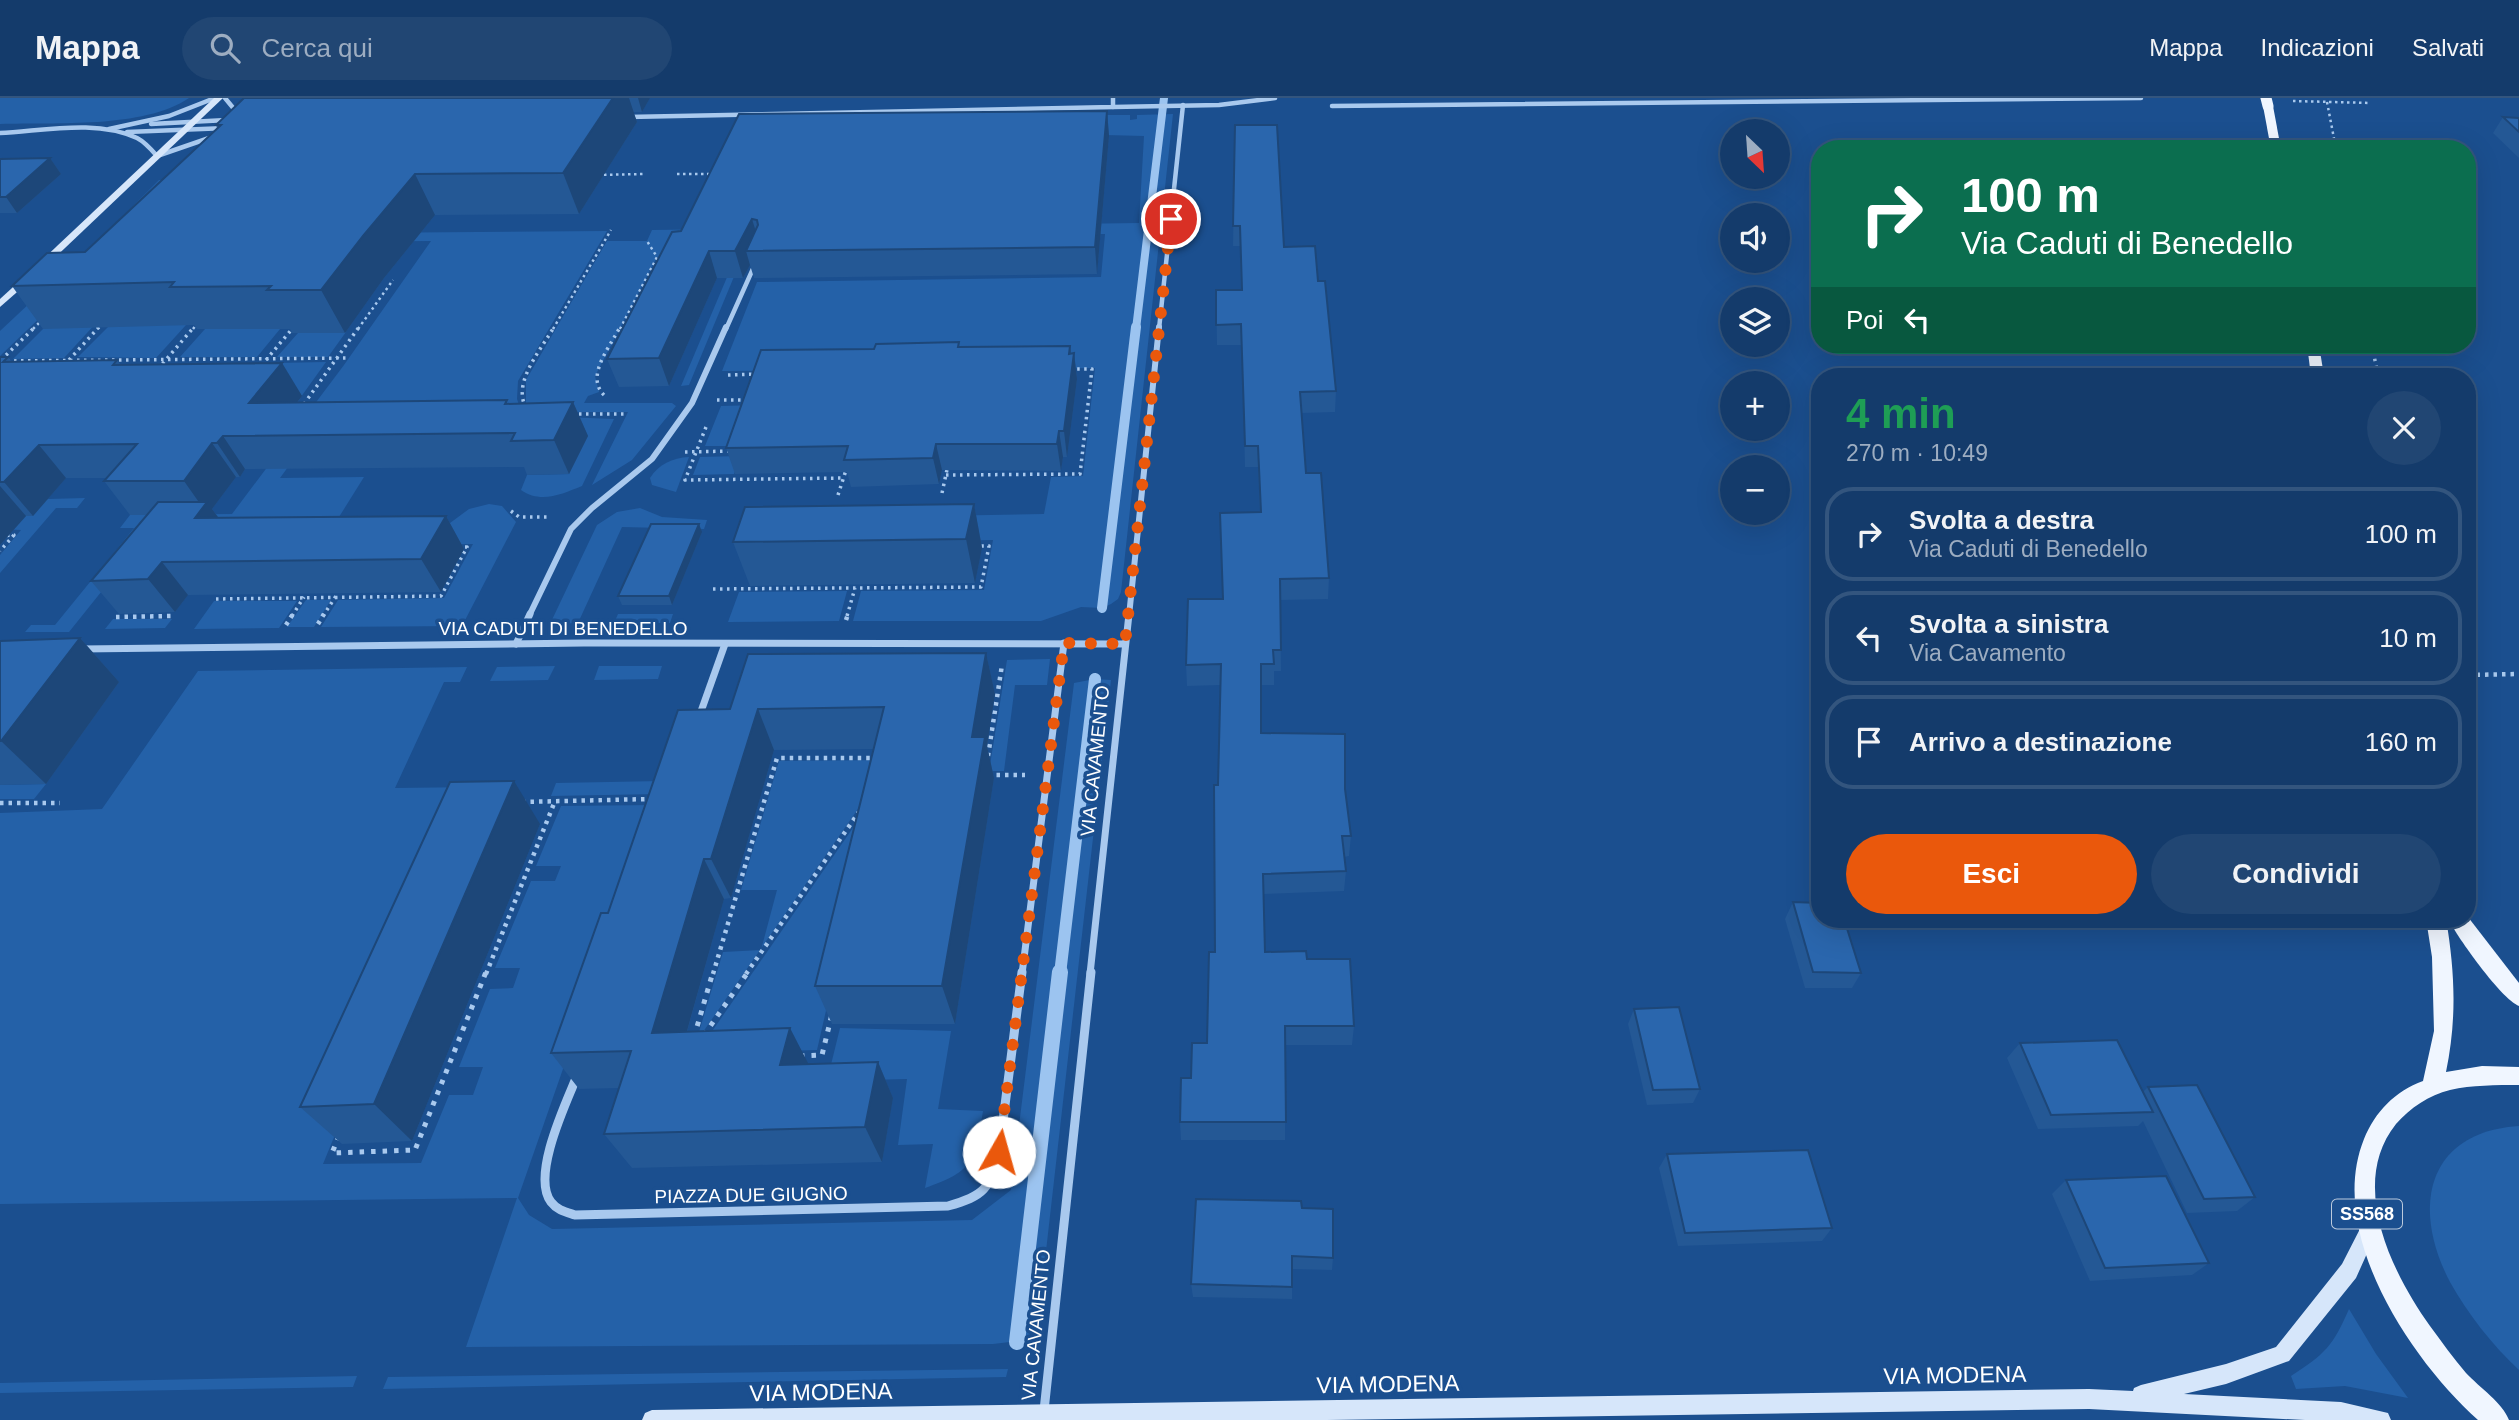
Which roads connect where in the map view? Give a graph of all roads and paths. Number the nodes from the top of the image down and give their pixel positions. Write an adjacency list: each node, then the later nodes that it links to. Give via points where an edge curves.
1 (217, 98): 14 (street); 15 (main road)
2 (225, 98): 15 (street, via 248,120)
3 (1113, 98): 12 (street)
4 (1275, 98): 10 (street)
5 (1408, 98): 9 (street)
6 (2141, 98): 9 (street)
7 (2267, 102): 19 (main road)
8 (2371, 103): 20 (path, via 2328,102)
9 (1431, 104): 11 (street)
10 (1183, 106): 12 (street); 89 (street, VIA CAVAMENTO)
11 (1332, 106)
12 (1113, 107): 13 (street)
13 (624, 117)
14 (130, 125): 15 (street); 16 (street)
15 (191, 125): 17 (street); 21 (main road); 21 (street, via 237,129)
16 (101, 130): 17 (street); 18 (street)
17 (121, 133): 21 (street, via 140,139)
18 (0, 134)
19 (2274, 140)
20 (2334, 140)
21 (157, 156): 30 (main road)
22 (643, 174): 25 (path)
23 (677, 174): 24 (path)
24 (718, 174)
25 (587, 175)
26 (611, 230): 52 (path, via 523,380 521,399)
27 (647, 241): 48 (path, via 657,257 595,376)
28 (761, 250): 87 (street, via 692,403 652,458 571,530)
29 (382, 280): 35 (path, via 393,280)
30 (0, 304)
31 (50, 312): 40 (path)
32 (104, 322): 38 (path)
33 (197, 324): 39 (path)
34 (292, 328): 37 (path)
35 (337, 358): 36 (path); 37 (path); 51 (path)
36 (349, 358)
37 (267, 359): 39 (path); 41 (path)
38 (69, 360): 39 (path); 40 (path); 42 (path)
39 (165, 360): 45 (path)
40 (0, 361)
41 (261, 367)
42 (62, 368)
43 (1066, 369): 63 (path, via 1092,369 1080,474)
44 (767, 374): 46 (path)
45 (152, 375)
46 (726, 375)
47 (721, 387): 49 (path)
48 (604, 395)
49 (716, 400): 50 (path); 53 (path)
50 (750, 400)
51 (303, 406)
52 (528, 410)
53 (712, 411)
54 (569, 414): 55 (path)
55 (624, 414)
56 (708, 421): 59 (path)
57 (742, 451): 59 (path)
58 (685, 452): 59 (path)
59 (696, 452): 65 (path, via 685,480)
60 (950, 455): 64 (path)
61 (850, 456): 65 (path)
62 (998, 464): 63 (path)
63 (997, 474): 64 (path)
64 (946, 475): 66 (path)
65 (844, 478): 67 (path)
66 (942, 494)
67 (838, 495)
68 (511, 511): 69 (path, via 519,517)
69 (550, 517)
70 (0, 536): 73 (path, via 14,535)
71 (976, 546): 75 (path, via 989,546 981,587)
72 (454, 547): 78 (path, via 467,547 441,596)
73 (0, 551)
74 (748, 579): 77 (path)
75 (855, 586): 77 (path); 83 (path)
76 (713, 589): 77 (path)
77 (744, 589)
78 (336, 595): 79 (path); 85 (path)
79 (304, 596): 80 (path); 84 (path)
80 (216, 599)
81 (171, 616): 82 (path)
82 (116, 617)
83 (845, 624)
84 (281, 631)
85 (314, 631)
86 (1064, 643): 88 (street, VIA CADUTI DI BENEDELLO); 89 (street, VIA CADUTI DI BENEDELLO); 98 (street, PIAZZA DUE GIUGNO)
87 (516, 644): 88 (street, VIA CADUTI DI BENEDELLO); 90 (street, VIA CADUTI DI BENEDELLO)
88 (725, 644): 96 (street)
89 (1125, 644): 116 (street, VIA CAVAMENTO)
90 (75, 649)
91 (1003, 658): 95 (path)
92 (2519, 674): 93 (path)
93 (2476, 675)
94 (989, 689): 95 (path)
95 (998, 689): 98 (path, via 985,775)
96 (697, 724)
97 (883, 758): 104 (path, via 777,758 694,1046)
98 (1047, 775): 110 (street, PIAZZA DUE GIUGNO, via 999,1152 993,1181 979,1198 948,1206 575,1215 557,1209 548,1198 546,1181 547,1161)
99 (654, 799): 101 (path)
100 (508, 802): 101 (path)
101 (555, 802): 113 (path, via 415,1150 332,1153)
102 (0, 803): 103 (path)
103 (60, 803)
104 (862, 808)
105 (2437, 928): 112 (main road, via 2444,1031)
106 (2464, 928): 107 (main road)
107 (2519, 997)
108 (834, 1002): 109 (path, via 822,1055)
109 (796, 1056)
110 (579, 1068)
111 (2519, 1076): 112 (main road, SS568, via 2463,1077)
112 (2433, 1084): 114 (main road, SS568, via 2397,1105 2373,1137 2363,1178)
113 (342, 1128)
114 (2369, 1228): 115 (main road, VIA MODENA, via 2349,1271 2282,1353 2226,1374); 119 (main road, SS568, via 2392,1289 2434,1353)
115 (2126, 1399): 116 (main road, VIA MODENA); 118 (main road, VIA MODENA, via 2341,1412)
116 (1043, 1417): 117 (main road, VIA MODENA)
117 (652, 1420)
118 (2381, 1420)
119 (2497, 1420)

